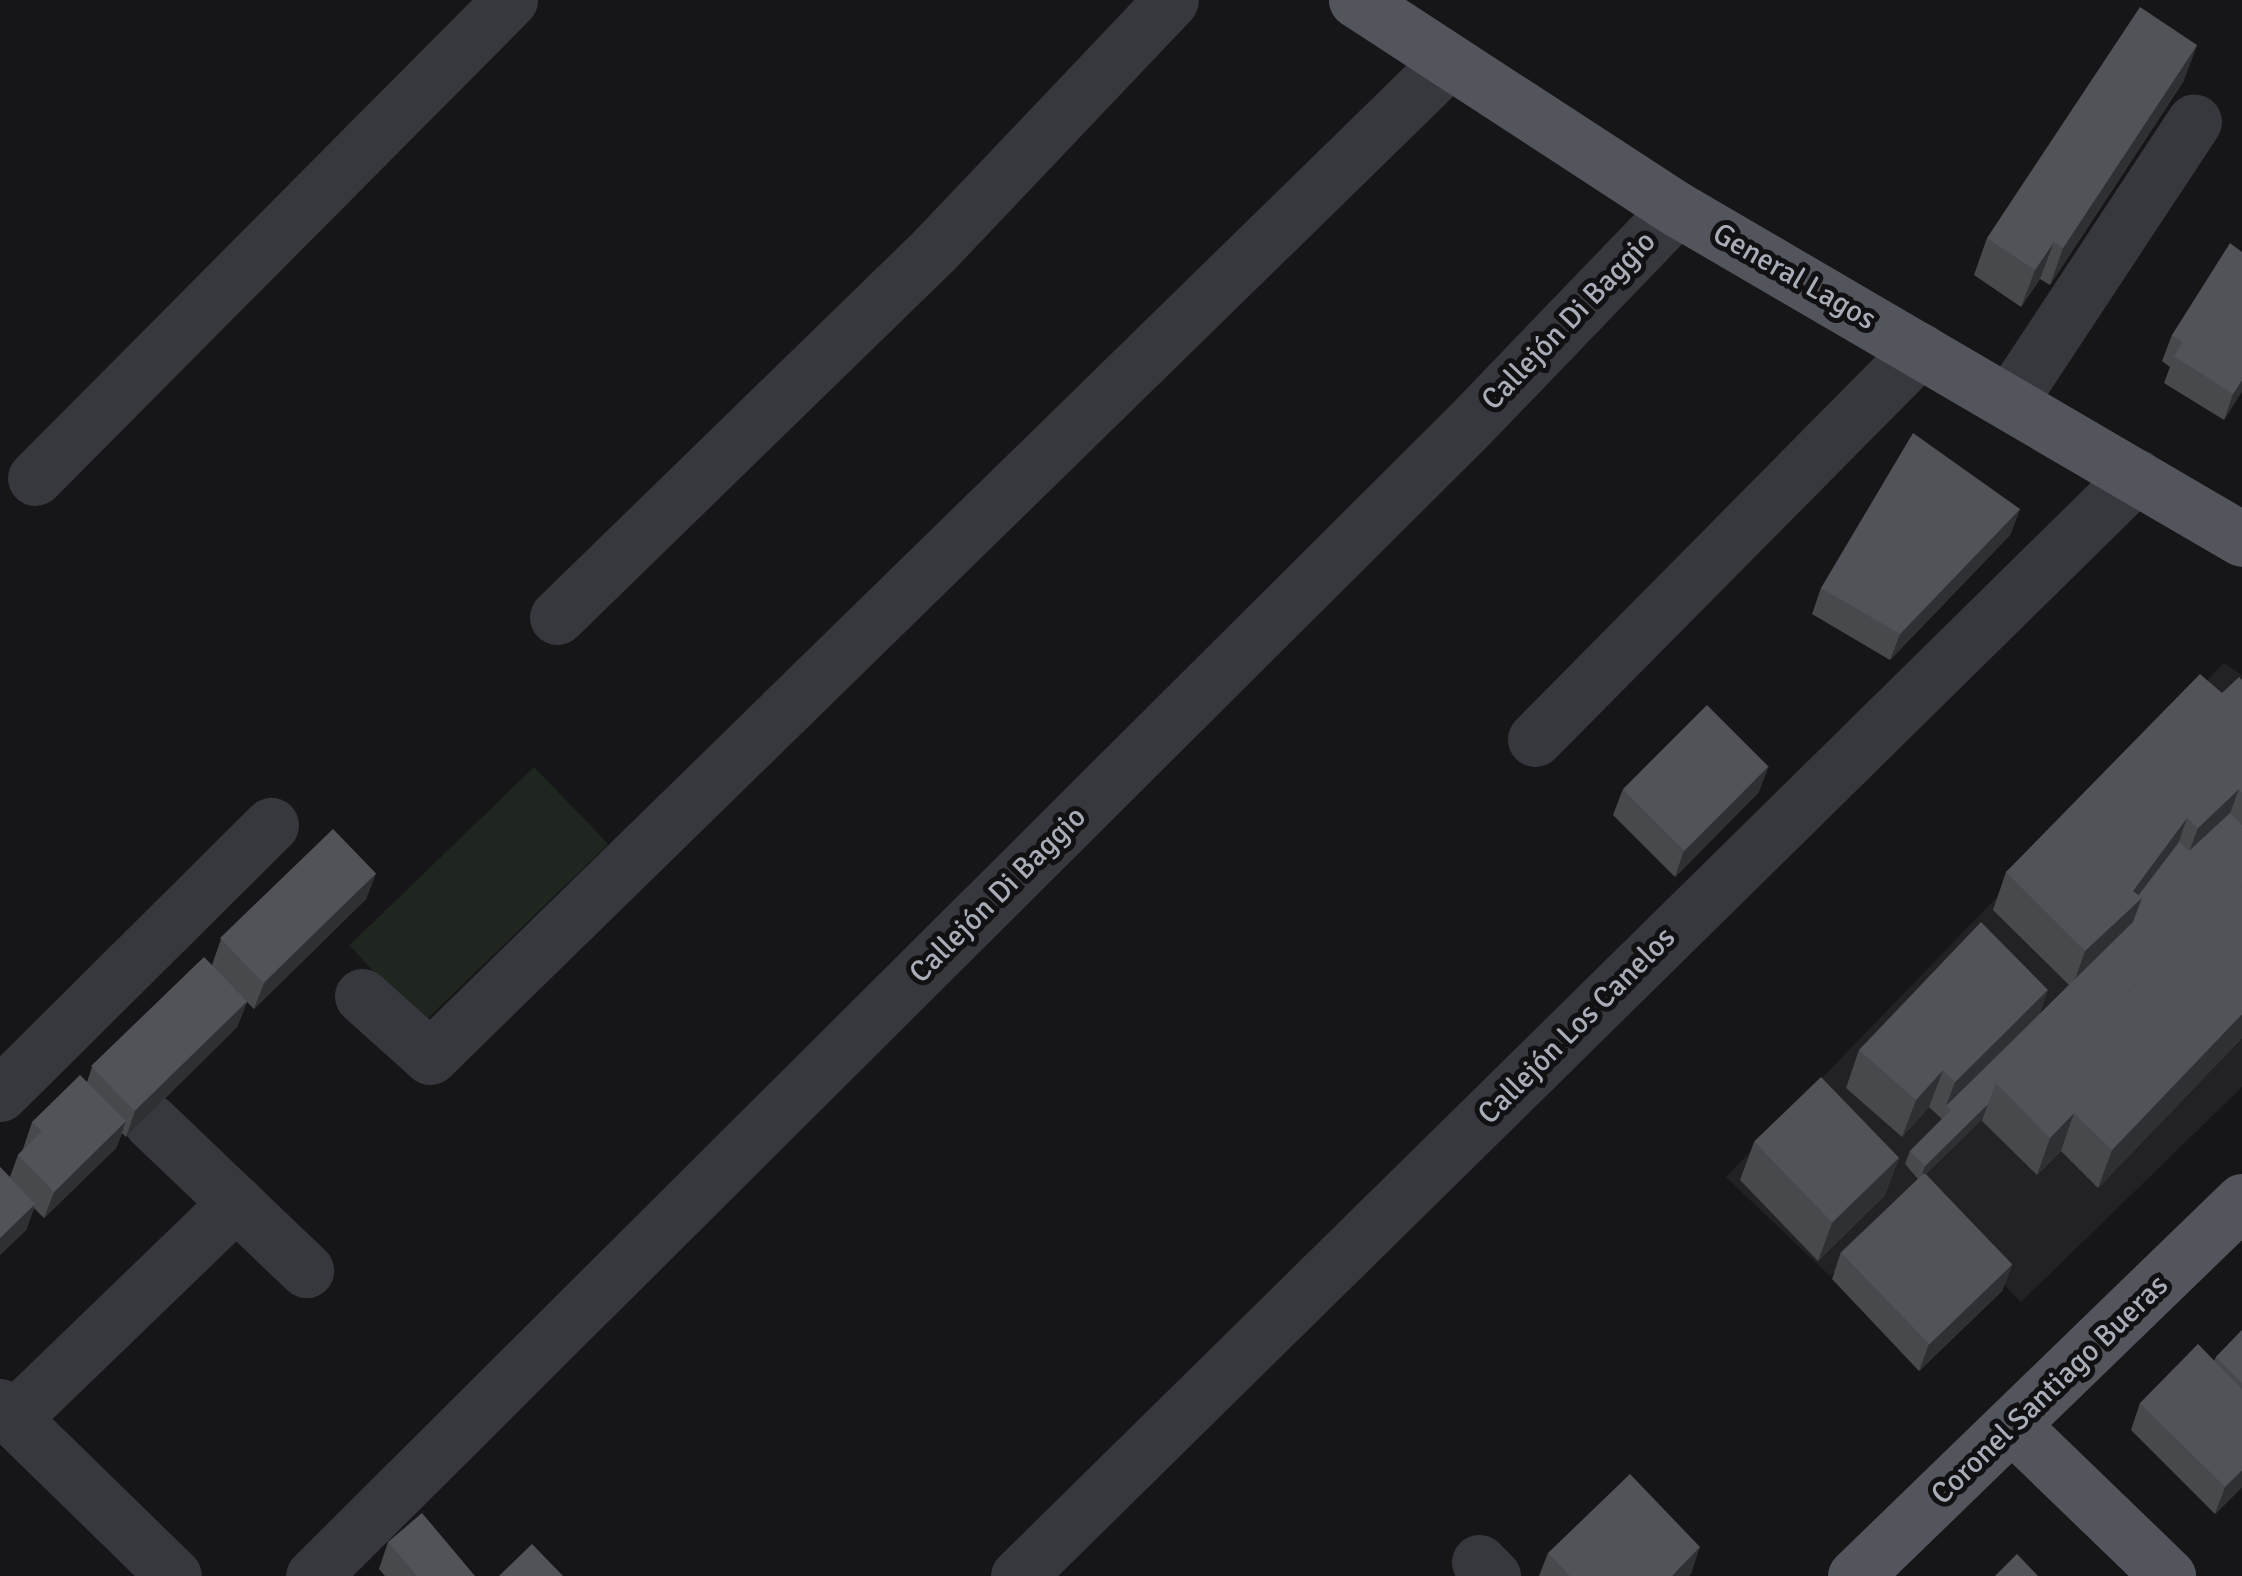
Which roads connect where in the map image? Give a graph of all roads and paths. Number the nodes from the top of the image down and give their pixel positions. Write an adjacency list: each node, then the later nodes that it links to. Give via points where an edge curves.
1 (510, 0): 10 (street)
2 (1171, 0): 12 (street, via 934,250)
3 (1356, 0): 4 (main road, General Lagos)
4 (1447, 62): 6 (main road, General Lagos); 15 (street, via 430,1057)
5 (2194, 121): 8 (street)
6 (1676, 209): 7 (main road, General Lagos); 24 (street, Callejón Di Baggio, via 1466,428)
7 (1920, 350): 8 (main road, General Lagos); 13 (street)
8 (2010, 402): 9 (main road, General Lagos)
9 (2136, 476): 11 (main road, General Lagos); 25 (street, Callejón Los Canelos)
10 (35, 478)
11 (2242, 539)
12 (557, 617)
13 (1535, 739)
14 (271, 824): 16 (street)
15 (362, 996)
16 (0, 1094)
17 (150, 1121): 19 (street)
18 (2242, 1202): 22 (main road, Coronel Santiago Bueras)
19 (236, 1203): 20 (street); 21 (street)
20 (306, 1270)
21 (6, 1412): 23 (street)
22 (2014, 1428): 26 (main road, Coronel Santiago Bueras); 27 (main road)
23 (174, 1576)
24 (314, 1576)
25 (1018, 1576)
26 (1855, 1576)
27 (2168, 1576)

